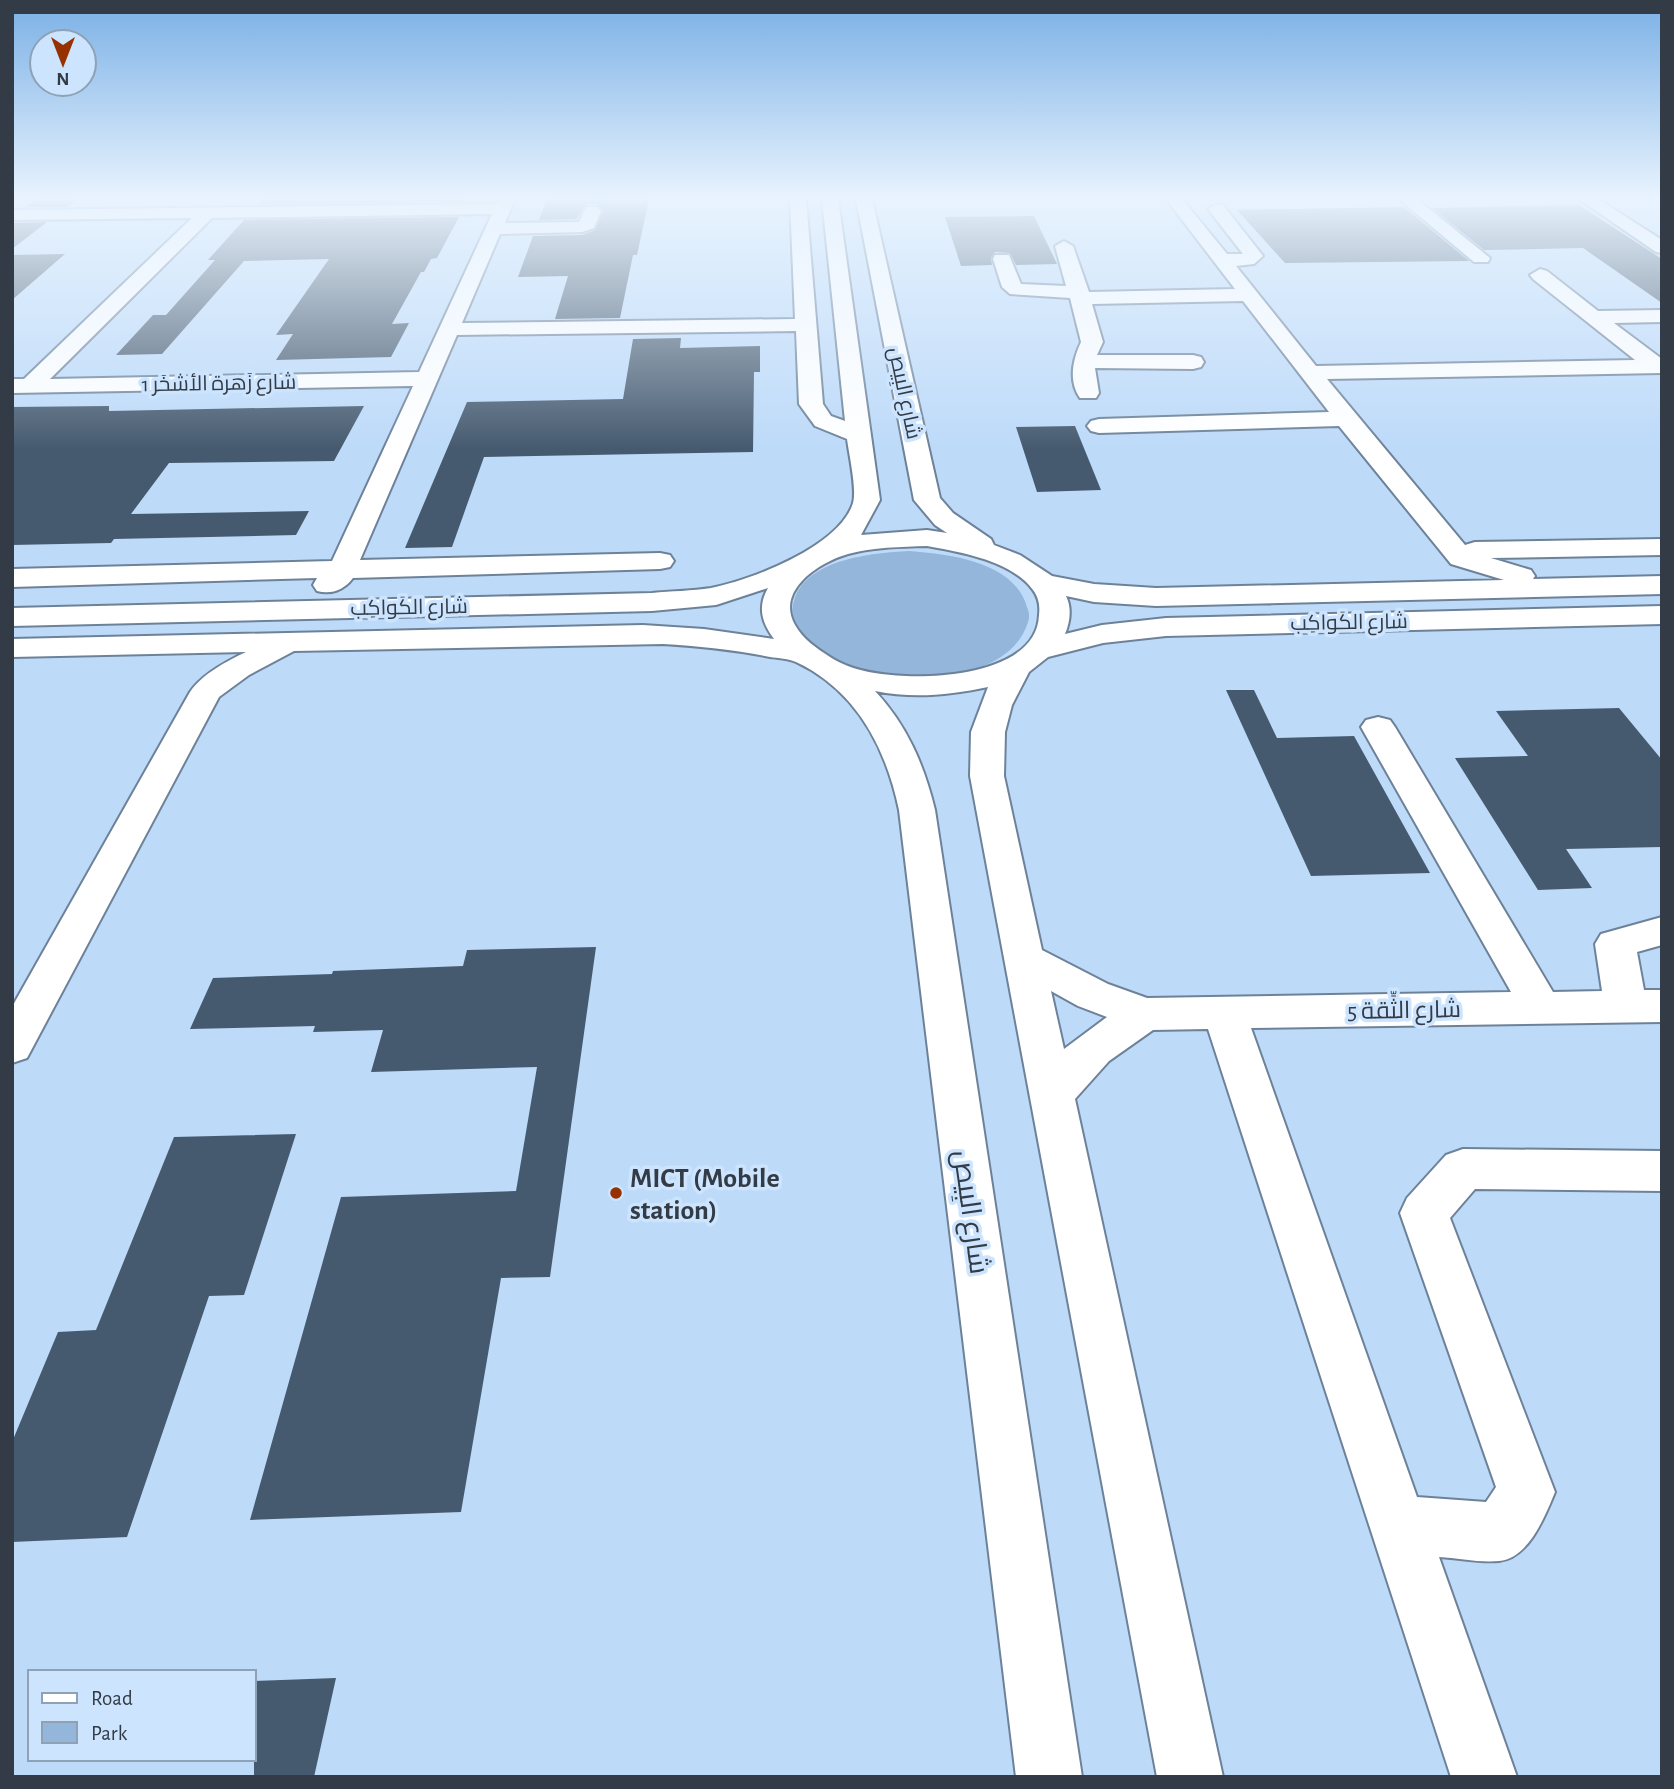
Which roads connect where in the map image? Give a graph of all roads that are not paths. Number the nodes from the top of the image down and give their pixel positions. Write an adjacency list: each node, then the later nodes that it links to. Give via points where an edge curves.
1 (132, 282): 21 (street)
2 (469, 282): 15 (street)
3 (803, 282): 14 (street)
4 (840, 282): 25 (street, شارع البِيص)
5 (881, 282): 27 (street, شارع البِيص, via 927,500 967,537)
6 (1010, 282): 10 (street, via 1017,290)
7 (1075, 282): 10 (street)
8 (1240, 282): 11 (street)
9 (1550, 282): 13 (street)
10 (1079, 295): 11 (street); 16 (street, via 1092,342)
11 (1250, 295): 19 (street)
12 (1662, 316): 13 (street)
13 (1594, 317): 18 (street)
14 (806, 325): 15 (street); 25 (street, via 811,404 823,421)
15 (448, 329): 20 (street)
16 (1083, 361): 17 (street); 22 (street)
17 (1193, 362)
18 (1659, 366): 19 (street)
19 (1311, 373): 23 (street)
20 (426, 379): 21 (street, شارع زَهرة الأشخَر 1); 31 (street)
21 (21, 386)
22 (1088, 393)
23 (1346, 419): 24 (street); 28 (street)
24 (1099, 426)
25 (859, 435): 30 (street, شارع البِيص, via 867,500 859,521 842,540)
26 (1662, 547): 28 (street)
27 (998, 554): 30 (street, شارع الكَواكِب, via 964,544 902,538 853,544); 33 (street)
28 (1458, 554): 35 (street); 36 (street, via 1442,577)
29 (660, 561): 31 (street)
30 (811, 561): 37 (street, شارع الكَواكِب, via 750,586 703,597); 45 (street, شارع البِيص, via 785,582 776,599 776,618 785,637)
31 (340, 574): 32 (street); 37 (street); 38 (street)
32 (12, 578)
33 (1042, 583): 36 (street, شارع الكَواكِب, via 1094,593 1156,597); 44 (street, via 1056,617 1051,634)
34 (1662, 585): 35 (street, شارع الكَواكِب)
35 (1560, 586): 36 (street, شارع الكَواكِب)
36 (1418, 591)
37 (381, 608): 38 (street, شارع الكَواكِب)
38 (283, 610): 40 (street, شارع الكَواكِب)
39 (1662, 615): 44 (street, شارع الكَواكِب, via 1166,627 1102,634)
40 (12, 617)
41 (299, 641): 42 (street, شارع الكَواكِب); 45 (street, شارع الكَواكِب, via 696,636 751,642); 46 (street, via 238,668)
42 (165, 644): 43 (street, شارع الكَواكِب); 46 (street, via 190,657 202,670)
43 (12, 648)
44 (1028, 658): 45 (street, شارع الكَواكِب, via 986,678 911,686); 49 (street, via 993,706 985,751)
45 (820, 663): 58 (street, شارع البِيص, via 868,701 892,733 909,770)
46 (205, 692): 54 (street)
47 (1378, 727): 51 (street)
48 (1662, 931): 50 (street, via 1615,944)
49 (1024, 958): 53 (street, شارع الثِّقة 5, via 1093,995); 55 (street)
50 (1644, 1007): 51 (street, شارع الثِّقة 5)
51 (1541, 1008): 52 (street, شارع الثِّقة 5)
52 (1224, 1013): 53 (street, شارع الثِّقة 5); 57 (street)
53 (1146, 1014): 55 (street, شارع الثِّقة 5, via 1098,1042)
54 (12, 1046)
55 (1052, 1096): 59 (street)
56 (1662, 1171): 57 (street, via 1463,1169 1424,1213 1526,1492 1500,1532)
57 (1398, 1525): 60 (street)
58 (1049, 1777)
59 (1190, 1777)
60 (1484, 1777)

